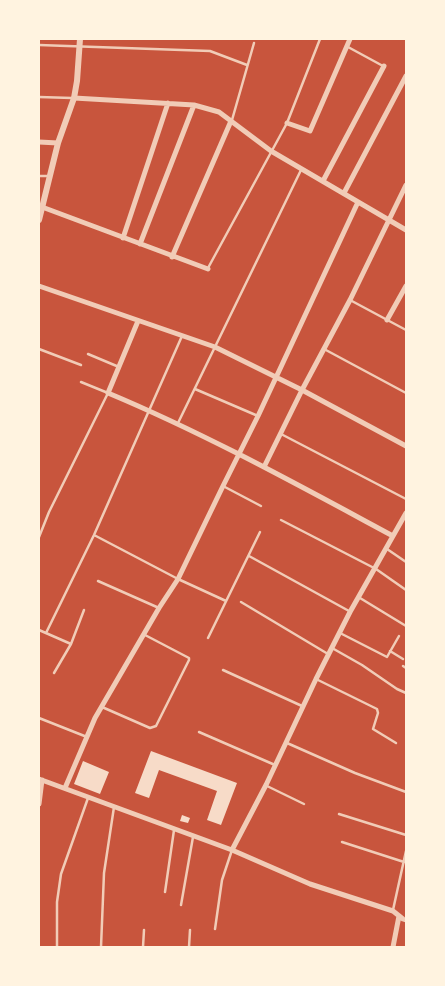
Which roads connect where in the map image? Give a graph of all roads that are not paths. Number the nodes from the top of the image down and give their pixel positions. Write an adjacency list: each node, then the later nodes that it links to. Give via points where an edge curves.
1 (320, 39): 15 (lane)
2 (350, 39): 6 (street)
3 (80, 42): 5 (lane); 7 (lane, via 210,51); 11 (street)
4 (254, 43): 7 (lane)
5 (39, 45)
6 (348, 47): 8 (lane); 15 (street, via 310,132)
7 (247, 65): 14 (lane)
8 (384, 66): 22 (street)
9 (406, 76): 24 (street)
10 (39, 97): 11 (lane)
11 (74, 98): 12 (street); 17 (street)
12 (168, 103): 13 (street); 30 (street)
13 (194, 105): 14 (street, via 219,112); 31 (street)
14 (231, 121): 18 (street); 32 (street)
15 (287, 123): 18 (lane)
16 (39, 142): 17 (street)
17 (58, 143): 21 (street)
18 (271, 151): 19 (street); 33 (lane)
19 (302, 168): 22 (street); 41 (lane)
20 (39, 176): 21 (lane)
21 (49, 176): 26 (street)
22 (323, 181): 24 (street)
23 (406, 185): 28 (street)
24 (344, 193): 25 (street)
25 (358, 202): 28 (street); 47 (street)
26 (42, 206): 27 (street); 30 (street)
27 (39, 220)
28 (390, 220): 29 (street); 36 (street)
29 (406, 230)
30 (123, 238): 31 (street)
31 (140, 244): 32 (street)
32 (172, 257): 33 (street)
33 (208, 270)
34 (39, 286): 38 (street)
35 (406, 286): 37 (street)
36 (350, 300): 37 (lane); 42 (street)
37 (387, 320): 39 (lane)
38 (138, 321): 40 (street); 46 (street)
39 (406, 330)
40 (182, 336): 41 (street); 53 (lane)
41 (215, 347): 47 (street); 49 (lane)
42 (324, 348): 50 (street); 52 (lane)
43 (39, 349): 45 (lane)
44 (88, 354): 46 (lane)
45 (81, 365)
46 (118, 368): 51 (street)
47 (277, 377): 50 (street); 54 (street)
48 (81, 382): 51 (lane)
49 (195, 389): 54 (lane); 55 (lane)
50 (302, 390): 56 (street); 57 (street)
51 (108, 393): 53 (street); 70 (lane)
52 (406, 393)
53 (149, 410): 55 (street); 68 (lane)
54 (258, 416): 58 (street)
55 (177, 425): 58 (street)
56 (281, 434): 59 (street); 61 (lane)
57 (406, 446)
58 (238, 454): 59 (street); 60 (street)
59 (264, 467): 69 (street)
60 (223, 486): 62 (lane); 75 (street)
61 (406, 499)
62 (261, 506)
63 (406, 513): 65 (street)
64 (281, 520): 74 (lane)
65 (401, 521): 66 (lane); 69 (street)
66 (406, 525)
67 (260, 532): 72 (lane)
68 (94, 535): 75 (lane); 86 (lane)
69 (393, 536): 71 (street)
70 (39, 537)
71 (386, 548): 73 (lane); 74 (street)
72 (249, 556): 79 (lane); 83 (lane)
73 (406, 562)
74 (376, 569): 77 (lane); 78 (street)
75 (178, 579): 79 (lane); 81 (street)
76 (98, 581): 81 (lane)
77 (406, 590)
78 (358, 597): 83 (street); 84 (lane)
79 (226, 601): 90 (lane)
80 (241, 602): 94 (lane)
81 (159, 608): 88 (street)
82 (84, 610): 91 (lane)
83 (350, 612): 87 (street)
84 (406, 626)
85 (39, 630): 86 (lane)
86 (46, 632): 91 (lane)
87 (340, 633): 92 (street); 93 (lane, via 387,657)
88 (144, 634): 103 (street); 103 (lane, via 189,660 156,726 150,728)
89 (399, 636): 93 (lane)
90 (208, 638)
91 (71, 644): 99 (lane)
92 (332, 648): 94 (street); 101 (lane)
93 (390, 652): 95 (lane)
94 (328, 654): 100 (street)
95 (403, 659)
96 (403, 666): 97 (lane)
97 (406, 668)
98 (223, 670): 102 (lane)
99 (54, 673)
100 (316, 679): 102 (street); 108 (lane, via 377,709 373,729)
101 (406, 693)
102 (303, 706): 107 (street)
103 (102, 707): 106 (street)
104 (39, 718): 106 (lane)
105 (199, 732): 109 (lane)
106 (87, 737): 112 (street)
107 (287, 743): 109 (street); 113 (lane)
108 (396, 743)
109 (275, 765): 111 (street)
110 (40, 779): 112 (street); 115 (street)
111 (266, 785): 116 (lane); 123 (street)
112 (65, 788): 114 (street)
113 (406, 792)
114 (89, 797): 117 (street); 134 (lane, via 62,874 57,902)
115 (39, 804)
116 (304, 804)
117 (114, 806): 119 (street); 135 (lane, via 104,873)
118 (339, 814): 120 (lane)
119 (174, 828): 121 (street); 126 (lane)
120 (406, 835)
121 (193, 836): 123 (street); 127 (lane)
122 (342, 842): 125 (lane)
123 (232, 850): 128 (street, via 310,884); 131 (lane, via 222,880)
124 (406, 851): 125 (lane)
125 (404, 862): 128 (lane)
126 (165, 892)
127 (181, 905)
128 (393, 911): 129 (street)
129 (399, 916): 130 (street); 138 (street)
130 (406, 920)
131 (215, 929)
132 (144, 930): 136 (lane)
133 (190, 930): 137 (lane)
134 (58, 947)
135 (101, 947)
136 (144, 947)
137 (189, 947)
138 (393, 947)

